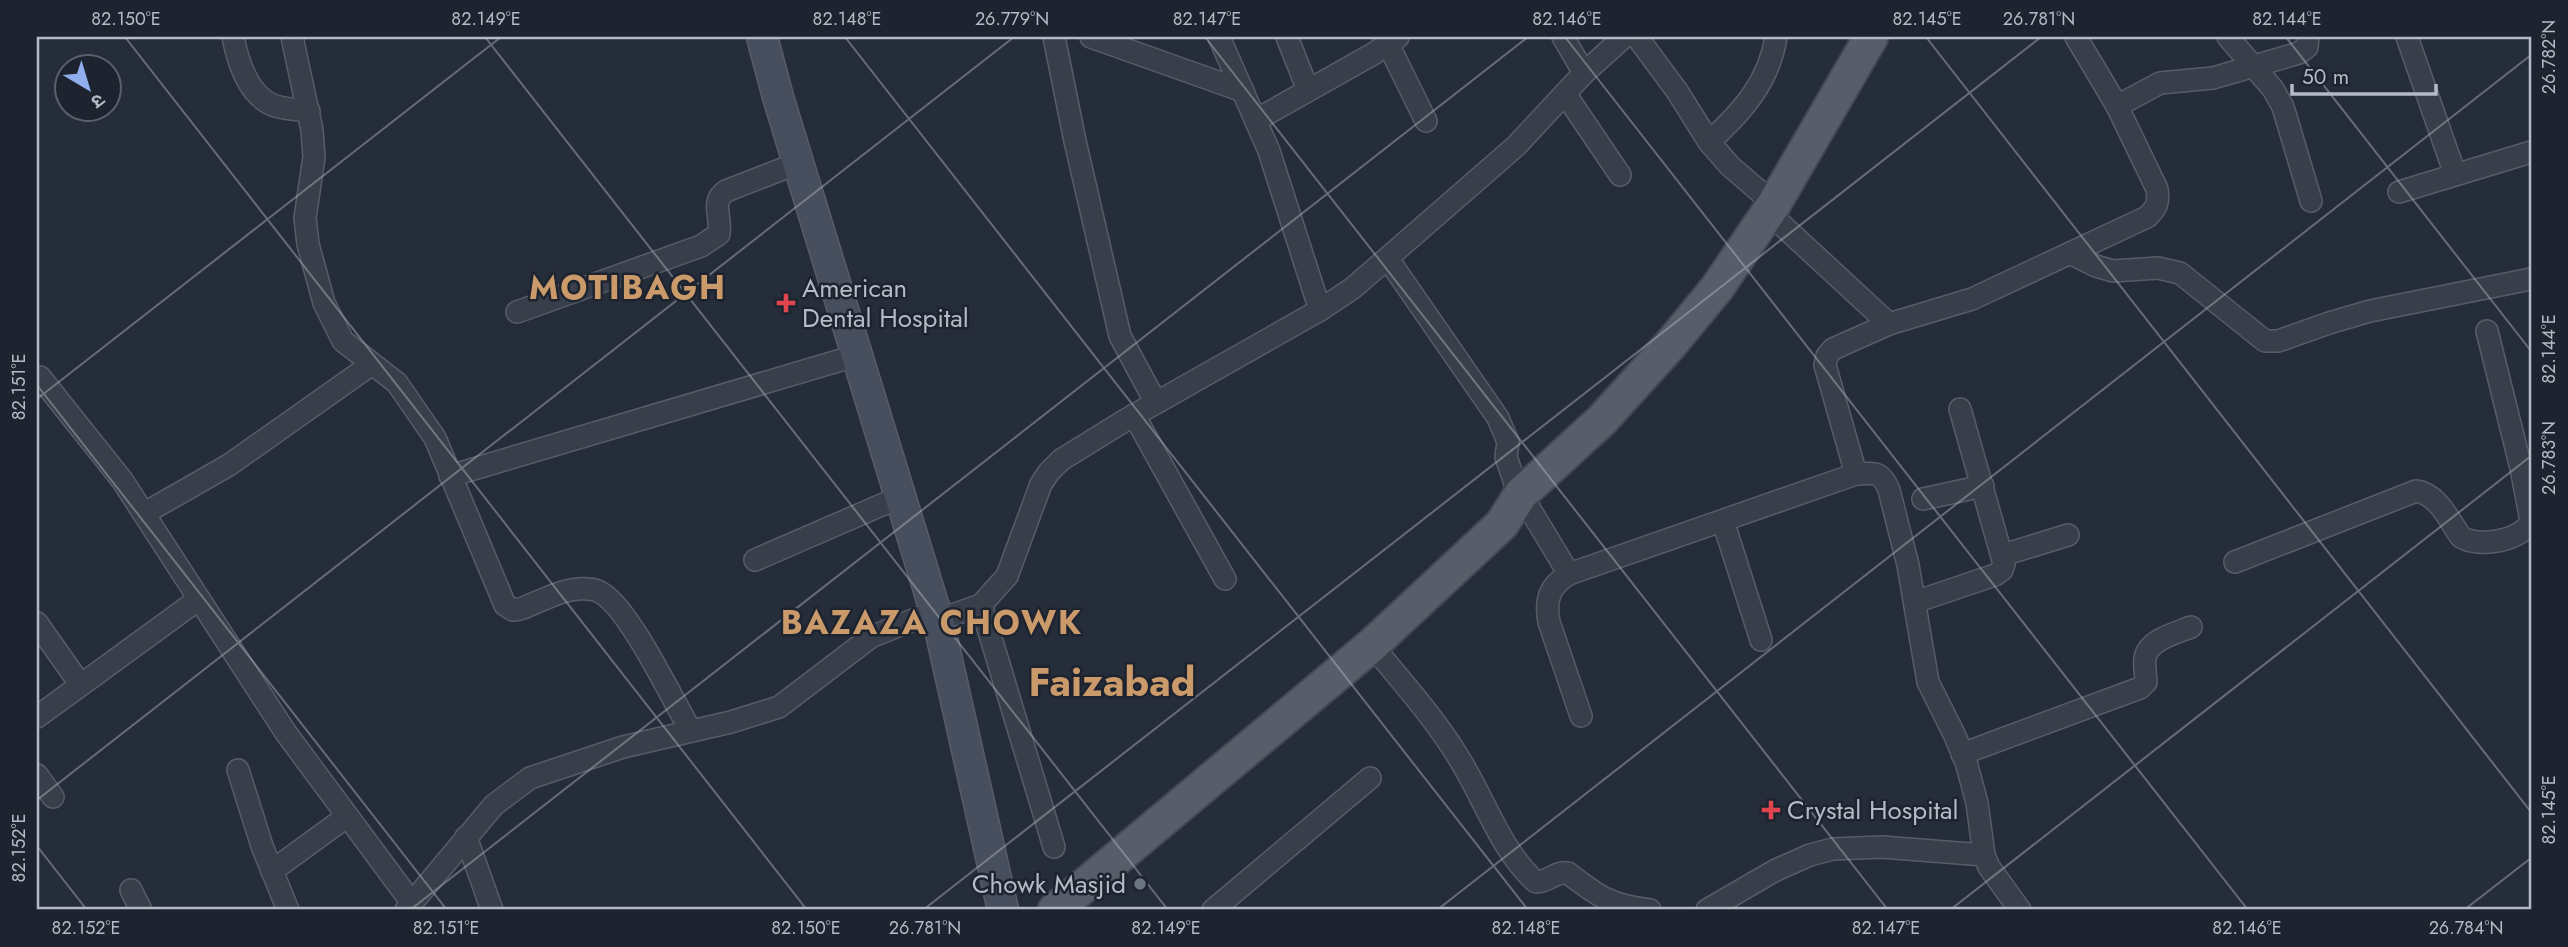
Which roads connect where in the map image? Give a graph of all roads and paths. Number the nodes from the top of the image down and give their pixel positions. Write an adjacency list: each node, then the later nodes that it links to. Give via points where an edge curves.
1 (233, 37): 25 (street, via 241,69 254,90 272,105)
2 (292, 37): 25 (street)
3 (762, 37): 30 (street)
4 (1054, 37): 46 (street, via 1120,336)
5 (1091, 37): 22 (street)
6 (1219, 37): 22 (street)
7 (1287, 37): 21 (street)
8 (1563, 37): 20 (street)
9 (1624, 37): 20 (street)
10 (1637, 37): 28 (street)
11 (1776, 37): 28 (street, via 1763,80 1743,109)
12 (1871, 37): 35 (main road)
13 (1892, 37): 35 (main road)
14 (2076, 37): 24 (street)
15 (2228, 37): 19 (street)
16 (2308, 37): 19 (street, via 2307,47 2299,53)
17 (2407, 37): 31 (street)
18 (1393, 41): 21 (street); 27 (street)
19 (2254, 66): 24 (street, via 2213,78 2160,83); 34 (street, via 2283,107)
20 (1584, 73): 23 (street)
21 (1308, 90): 26 (street)
22 (1244, 91): 26 (street)
23 (1566, 95): 32 (street); 37 (street, via 1516,146)
24 (2117, 106): 36 (street, via 2159,198 2147,217)
25 (309, 111): 44 (street, via 314,157 306,218 308,244 334,328)
26 (1256, 120): 39 (street)
27 (1426, 121)
28 (1709, 142): 35 (street)
29 (2531, 152): 31 (street)
30 (798, 163): 40 (street, via 719,196 719,234 701,246); 43 (street)
31 (2455, 174): 33 (street)
32 (1620, 175)
33 (2399, 192)
34 (2311, 201)
35 (1775, 215): 41 (street); 55 (main road, via 1728,304 1647,399 1580,466)
36 (2072, 254): 38 (street, via 2113,271 2158,268 2180,273 2265,341 2278,341 2370,311); 41 (street, via 1972,299)
37 (1388, 259): 39 (street); 55 (street, via 1498,418)
38 (2531, 279)
39 (1320, 310): 46 (street)
40 (517, 312)
41 (1889, 324): 50 (street, via 1833,349 1825,365)
42 (2487, 331): 49 (street)
43 (858, 355): 51 (street); 53 (street)
44 (372, 364): 51 (street, via 397,383 414,406 435,438); 56 (street, via 229,465)
45 (40, 377): 56 (street)
46 (1156, 403): 48 (street)
47 (1960, 409): 52 (street)
48 (1134, 415): 63 (street); 66 (street, via 1049,471 1007,576)
49 (2526, 466): 61 (street, via 2531,522 2519,535 2467,541 2435,499 2416,491)
50 (1856, 474): 57 (street); 65 (street, via 1875,473 1884,479)
51 (450, 476): 75 (street, via 505,605 520,609 586,588 602,592 629,622)
52 (1983, 486): 54 (street); 59 (street)
53 (900, 497): 60 (street); 67 (street)
54 (1923, 499)
55 (1518, 509): 62 (street); 71 (main road)
56 (145, 513): 64 (street)
57 (1723, 521): 62 (street); 70 (street)
58 (2068, 535): 59 (street)
59 (2003, 555): 65 (street, via 2002,570 1995,575)
60 (755, 559)
61 (2235, 562)
62 (1569, 575): 73 (street, via 1557,582 1547,607)
63 (1224, 579)
64 (199, 599): 72 (street); 81 (street)
65 (1915, 602): 76 (street, via 1928,682)
66 (981, 605): 67 (street); 83 (street)
67 (937, 616): 75 (street, via 871,637 779,707); 92 (street)
68 (37, 623): 72 (street)
69 (2190, 627): 76 (street, via 2148,649 2146,682 2140,688)
70 (1761, 640)
71 (1372, 645): 88 (street, via 1457,754 1508,849 1529,876 1544,882 1560,872 1568,873); 93 (main road)
72 (80, 684): 74 (street)
73 (1580, 716)
74 (37, 717)
75 (691, 731): 82 (street, via 623,747 530,778 494,805)
76 (1962, 754): 84 (street, via 1977,803)
77 (238, 770): 85 (street)
78 (37, 775): 80 (street)
79 (1370, 778): 94 (street)
80 (53, 797)
81 (346, 817): 85 (street); 87 (street)
82 (466, 837): 87 (street); 91 (street)
83 (1054, 847)
84 (1984, 855): 96 (street, via 1882,847 1833,849 1776,870); 97 (street)
85 (272, 872): 90 (street)
86 (131, 890): 89 (street)
87 (409, 906)
88 (1604, 906): 95 (street)
89 (141, 910)
90 (288, 910)
91 (492, 910)
92 (1003, 910)
93 (1055, 910)
94 (1213, 910)
95 (1650, 910)
96 (1707, 910)
97 (2020, 910)

